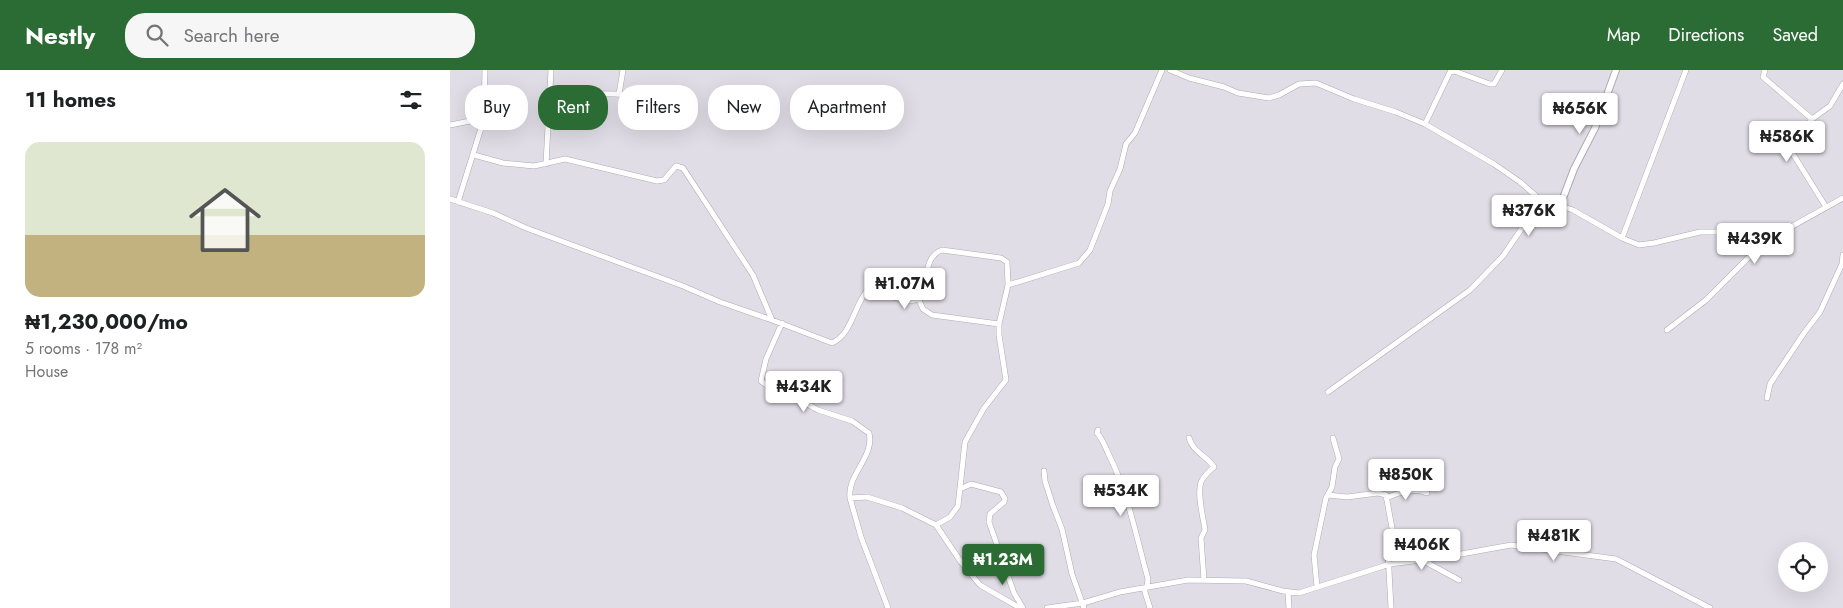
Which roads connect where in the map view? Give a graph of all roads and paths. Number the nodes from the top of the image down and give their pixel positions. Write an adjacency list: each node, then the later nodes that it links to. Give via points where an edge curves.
1 (485, 70): 11 (street)
2 (550, 70): 12 (street)
3 (623, 70): 13 (street)
4 (1162, 70): 31 (street, via 1135,133 1126,144 1108,204 1083,260)
5 (1170, 70): 16 (street, via 1260,98 1279,95 1299,84 1316,83)
6 (1502, 70): 16 (street, via 1494,84 1450,72)
7 (1616, 70): 26 (street, via 1595,128)
8 (1686, 70): 28 (street)
9 (1765, 70): 14 (street, via 1763,77)
10 (1843, 84): 14 (street, via 1830,106)
11 (485, 85)
12 (550, 85)
13 (620, 85)
14 (1812, 119): 27 (street, via 1792,146)
15 (465, 122): 17 (street)
16 (1426, 124): 25 (street, via 1494,164)
17 (450, 125)
18 (481, 130): 20 (street)
19 (548, 130): 21 (street)
20 (474, 155): 21 (street, via 503,163); 24 (street)
21 (546, 164): 33 (street, via 565,160 657,181 664,180 676,166 683,168 753,275)
22 (1843, 198): 27 (street)
23 (450, 199): 24 (street)
24 (458, 202): 33 (street)
25 (1542, 202): 26 (street); 37 (street, via 1503,256 1470,290)
26 (1560, 206): 28 (street)
27 (1826, 207): 29 (street)
28 (1622, 238): 29 (street, via 1639,245 1700,232 1750,232)
29 (1764, 242): 36 (street, via 1706,300)
30 (1843, 255): 38 (street, via 1820,312 1770,384)
31 (1008, 285): 32 (street, via 1007,262 1001,258 942,250 932,255 923,292); 35 (street)
32 (918, 298): 34 (street, via 910,301 866,292 846,331 832,343); 35 (street, via 923,309 932,315)
33 (772, 320): 34 (street)
34 (782, 324): 48 (street, via 766,360 761,381 818,410 852,421 869,434 868,452 853,479)
35 (999, 324): 44 (street, via 1006,380 984,408 965,442)
36 (1666, 330)
37 (1328, 392)
38 (1767, 398)
39 (1098, 430): 57 (street, via 1120,481 1136,534 1148,578)
40 (1189, 438): 54 (street, via 1194,450 1214,467 1201,483 1200,490 1205,530 1201,538)
41 (1333, 438): 47 (street, via 1338,459)
42 (1044, 471): 59 (street)
43 (1376, 482): 46 (street)
44 (960, 489): 50 (street, via 954,513); 61 (street, via 974,484 1000,492 1003,496 1004,502 990,514 989,522)
45 (1427, 492): 49 (street, via 1410,491)
46 (1378, 493): 47 (street, via 1347,497); 49 (street, via 1386,495)
47 (1328, 495): 56 (street, via 1314,554)
48 (850, 498): 50 (street, via 867,497 902,508); 60 (street)
49 (1386, 498): 51 (street, via 1394,539)
50 (936, 525): 61 (street, via 980,585)
51 (1390, 548): 52 (street); 53 (street)
52 (1422, 560): 53 (street); 55 (street); 66 (street, via 1511,545 1616,559)
53 (1390, 564): 56 (street); 65 (street)
54 (1204, 580): 57 (street); 58 (street, via 1246,581)
55 (1459, 580)
56 (1316, 587): 58 (street, via 1299,593)
57 (1144, 589): 59 (street, via 1120,592); 63 (street)
58 (1288, 592): 64 (street)
59 (1084, 606): 62 (street)
60 (888, 608)
61 (1022, 608)
62 (1047, 608)
63 (1150, 608)
64 (1288, 608)
65 (1391, 608)
66 (1710, 608)

